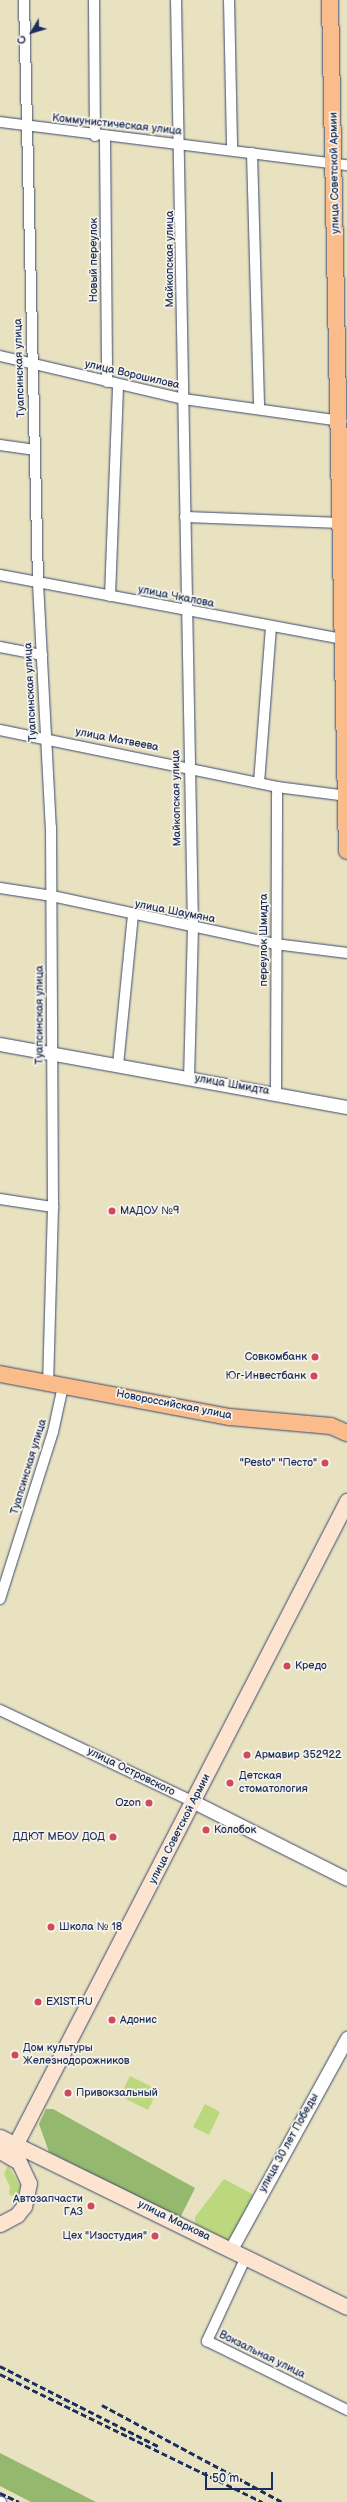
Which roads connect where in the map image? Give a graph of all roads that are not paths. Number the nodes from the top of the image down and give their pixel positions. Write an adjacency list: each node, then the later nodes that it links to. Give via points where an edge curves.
1 (24, 0): 7 (street, Туапсинская улица)
2 (94, 0): 8 (street, Новый переулок)
3 (176, 0): 9 (street, Майкопская улица)
4 (229, 0): 10 (street)
5 (330, 0): 12 (main road, улица Советской Армии)
6 (0, 122): 7 (street, Коммунистическая улица)
7 (26, 126): 8 (street, Коммунистическая улица); 14 (street, Туапсинская улица)
8 (100, 137): 9 (street, Коммунистическая улица); 15 (street, Новый переулок)
9 (181, 144): 10 (street, Коммунистическая улица); 17 (street, Майкопская улица)
10 (232, 149): 11 (street, Коммунистическая улица)
11 (252, 153): 12 (street, Коммунистическая улица); 18 (street)
12 (341, 164): 19 (main road, улица Советской Армии)
13 (0, 356): 14 (street, улица Ворошилова)
14 (32, 362): 15 (street, улица Ворошилова); 21 (street, Туапсинская улица)
15 (107, 382): 16 (street, улица Ворошилова)
16 (118, 386): 17 (street, улица Ворошилова); 26 (street)
17 (183, 399): 18 (street, улица Ворошилова); 22 (street, Майкопская улица)
18 (259, 410): 19 (street, улица Ворошилова)
19 (341, 420): 23 (main road, улица Советской Армии)
20 (0, 445): 21 (street)
21 (34, 450): 25 (street, Туапсинская улица)
22 (185, 517): 23 (street); 27 (street, Майкопская улица)
23 (344, 517): 29 (main road, улица Советской Армии)
24 (0, 575): 25 (street, улица Чкалова)
25 (38, 583): 26 (street, улица Чкалова); 31 (street, Туапсинская улица)
26 (110, 596): 27 (street, улица Чкалова)
27 (187, 612): 28 (street, улица Чкалова); 34 (street, Майкопская улица)
28 (271, 627): 29 (street, улица Чкалова); 35 (street)
29 (345, 640): 37 (main road, улица Советской Армии)
30 (0, 647): 31 (street)
31 (42, 655): 33 (street, Туапсинская улица)
32 (0, 730): 33 (street, улица Матвеева)
33 (46, 739): 34 (street, улица Матвеева); 40 (street, Туапсинская улица)
34 (188, 767): 35 (street, улица Матвеева); 42 (street, Майкопская улица)
35 (259, 783): 36 (street, улица Матвеева)
36 (277, 787): 37 (street, улица Матвеева); 43 (street, переулок Шмидта)
37 (347, 796): 38 (main road, улица Советской Армии)
38 (347, 851)
39 (0, 888): 40 (street, улица Шаумяна)
40 (52, 896): 41 (street, улица Шаумяна); 46 (street, Туапсинская улица)
41 (133, 916): 42 (street, улица Шаумяна); 47 (street)
42 (192, 927): 43 (street, улица Шаумяна); 48 (street, Майкопская улица)
43 (275, 944): 44 (street, улица Шаумяна); 49 (street, переулок Шмидта)
44 (347, 953)
45 (0, 1044): 46 (street, улица Шмидта)
46 (52, 1053): 47 (street, улица Шмидта); 52 (street, Туапсинская улица)
47 (118, 1065): 48 (street, улица Шмидта)
48 (189, 1078): 49 (street, улица Шмидта)
49 (276, 1093): 50 (street, улица Шмидта)
50 (347, 1107)
51 (0, 1199): 52 (street)
52 (53, 1207): 54 (street, Туапсинская улица)
53 (0, 1374): 54 (main road, Новороссийская улица)
54 (56, 1384): 55 (main road, Новороссийская улица, via 230,1417 331,1426); 57 (street, Туапсинская улица, via 54,1432)
55 (347, 1433)
56 (347, 1501): 59 (main road, улица Советской Армии)
57 (0, 1599)
58 (0, 1710): 59 (street, улица Островского)
59 (194, 1802): 60 (street, улица Островского); 63 (main road, улица Советской Армии)
60 (347, 1879)
61 (347, 2038): 65 (street, улица 30 лет Победы)
62 (0, 2136): 63 (main road, улица Маркова)
63 (9, 2150): 64 (main road, via 25,2172 28,2195 17,2215); 65 (main road, улица Маркова)
64 (0, 2224)
65 (231, 2249): 66 (main road, улица Маркова)
66 (246, 2257): 67 (main road, улица Маркова); 68 (street, Вокзальная улица, via 207,2341)
67 (347, 2307)
68 (347, 2410)

